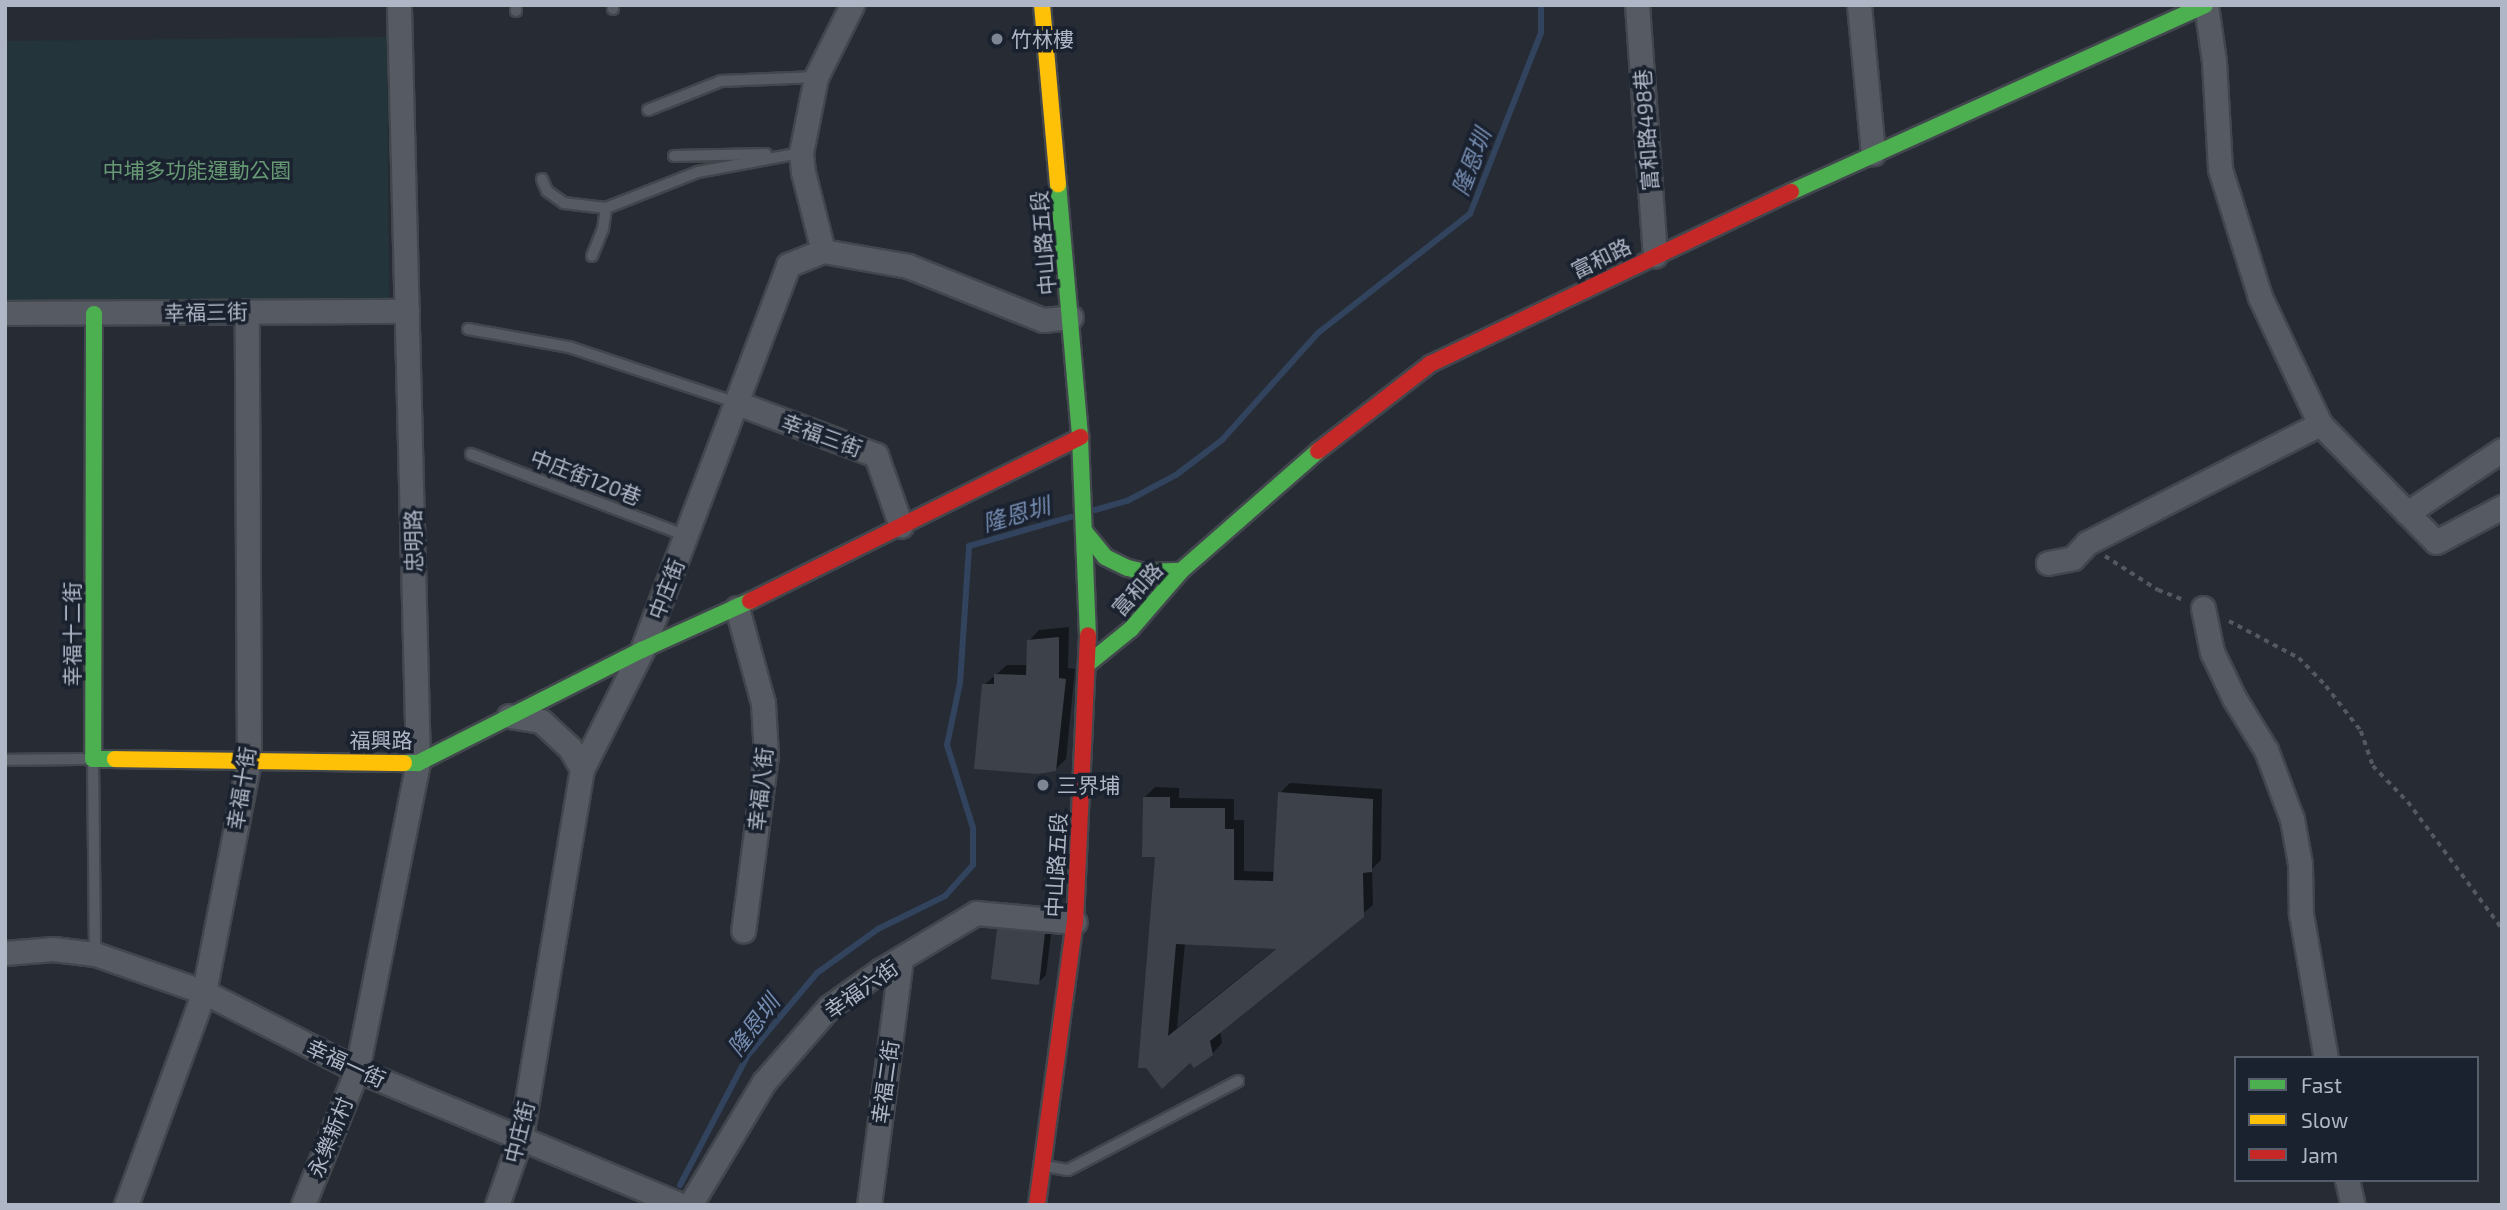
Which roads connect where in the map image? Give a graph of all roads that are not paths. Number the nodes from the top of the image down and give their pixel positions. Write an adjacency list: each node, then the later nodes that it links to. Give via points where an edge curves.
1 (400, 5): 17 (street, 忠明路)
2 (852, 5): 7 (street)
3 (1042, 5): 21 (street, 中山路五段)
4 (1637, 5): 15 (street, 富和路498巷)
5 (1859, 5): 10 (street)
6 (2206, 5): 10 (street, 富和路); 24 (street, via 2220,169 2260,297)
7 (816, 77): 8 (lane, via 721,81); 9 (street)
8 (648, 110)
9 (801, 153): 11 (lane); 13 (lane, via 698,172); 14 (street)
10 (1873, 153): 15 (street, 富和路)
11 (674, 156)
12 (542, 179): 13 (lane, via 547,191 564,203)
13 (606, 208): 16 (lane)
14 (823, 251): 21 (street, via 908,266 1043,320); 23 (street, 中庄街, via 788,265)
15 (1656, 255): 34 (street, 富和路, via 1430,364 1319,450)
16 (592, 256)
17 (407, 311): 18 (street, 幸福三街); 43 (street, 忠明路)
18 (247, 312): 20 (street, 幸福三街); 42 (street, 幸福十街)
19 (5, 313): 20 (street, 幸福三街)
20 (94, 314): 40 (street, 幸福十二街)
21 (1070, 317): 25 (street, 中山路五段)
22 (468, 329): 23 (lane, via 569,347)
23 (737, 403): 30 (street, 幸福三街, via 876,455); 32 (street, 中庄街)
24 (2320, 424): 29 (street); 33 (street, via 2087,543 2073,558)
25 (1080, 437): 30 (street, 福興路); 31 (street, 中山路五段)
26 (2502, 450): 29 (street)
27 (471, 454): 32 (lane, 中庄街120巷)
28 (2502, 507): 29 (street, via 2436,542)
29 (2407, 513)
30 (901, 526): 36 (street, 福興路)
31 (1085, 529): 34 (street, via 1105,556 1128,568); 38 (street, 中山路五段)
32 (687, 536): 37 (street, 中庄街)
33 (2048, 563)
34 (1181, 571): 38 (street, 富和路, via 1131,629)
35 (2203, 607): 51 (street, via 2212,652 2266,750 2292,819 2300,864 2301,914)
36 (737, 608): 37 (street, 福興路); 46 (street, 幸福八街, via 763,703 766,755)
37 (642, 650): 39 (street, 福興路); 44 (street, 中庄街)
38 (1089, 663): 45 (street, 中山路五段)
39 (509, 716): 43 (street, 福興路); 44 (street, via 541,721 570,748)
40 (93, 759): 41 (lane); 42 (street, 福興路); 48 (lane, 幸福十二街)
41 (5, 760)
42 (249, 760): 43 (street, 福興路); 50 (street, 幸福十街)
43 (418, 763): 52 (street, 忠明路)
44 (582, 769): 54 (street, 中庄街)
45 (1075, 922): 49 (street, 幸福六街, via 976,913); 55 (street, 中山路五段)
46 (743, 931)
47 (5, 953): 48 (street, 幸福一街, via 53,949)
48 (95, 954): 50 (street, 幸福一街)
49 (901, 960): 61 (street, 幸福六街, via 829,1006 790,1049 764,1082); 62 (street, 幸福二街)
50 (204, 992): 52 (street, 幸福一街); 57 (street, 幸福十街)
51 (2326, 1056)
52 (357, 1070): 54 (street, 幸福一街); 58 (street, 永樂新村)
53 (1238, 1082): 55 (lane, via 1068,1170)
54 (521, 1137): 59 (street, 中庄街); 60 (street, 幸福一街)
55 (1041, 1165): 63 (street, 中山路五段)
56 (2347, 1182): 64 (street)
57 (126, 1205)
58 (303, 1205)
59 (496, 1205)
60 (682, 1205)
61 (690, 1205)
62 (869, 1205)
63 (1037, 1205)
64 (2353, 1205)

